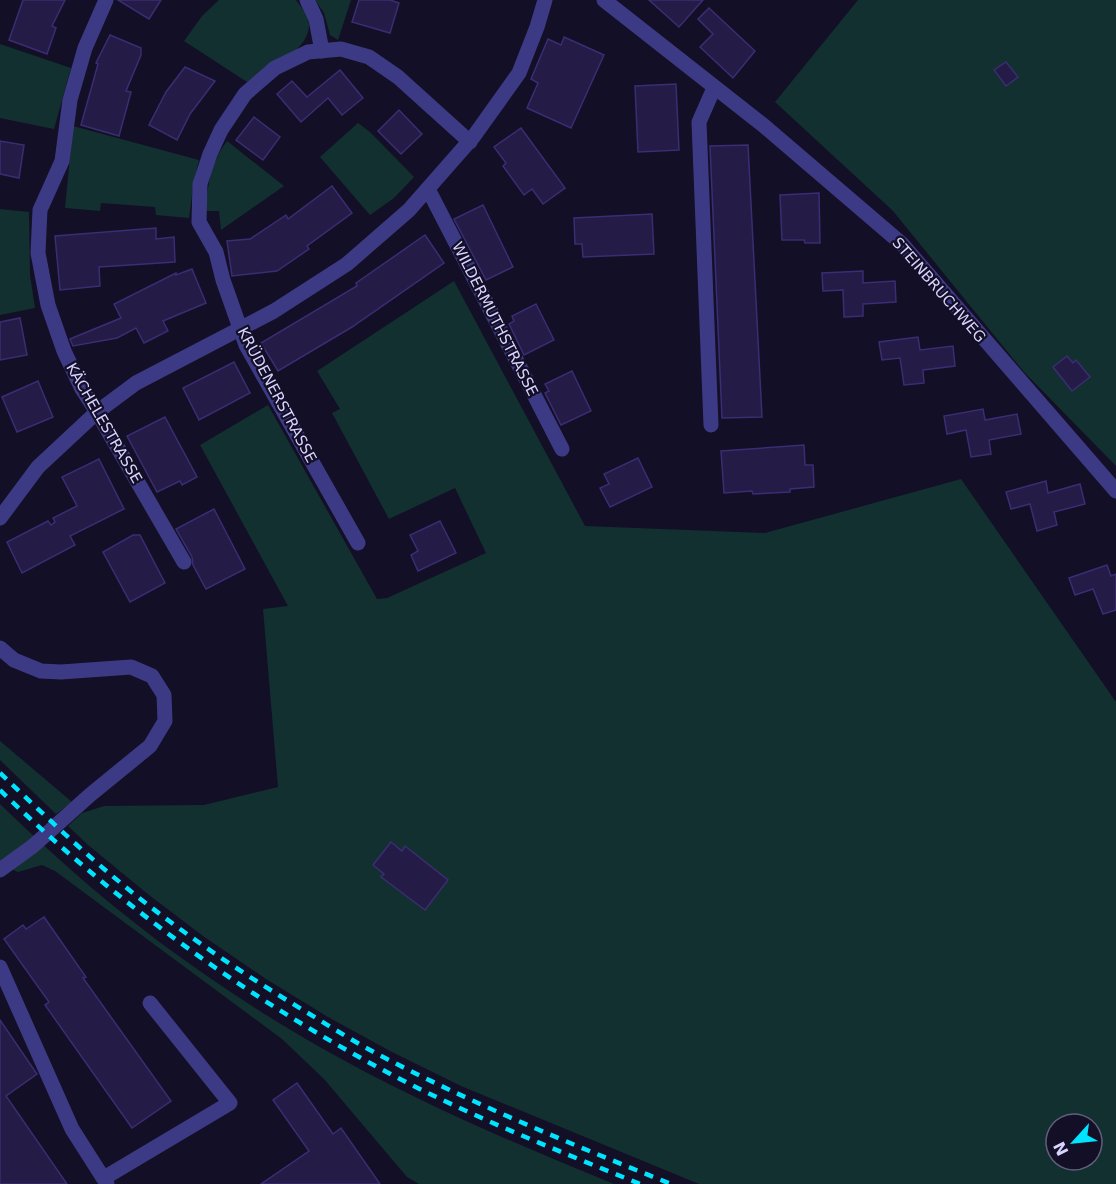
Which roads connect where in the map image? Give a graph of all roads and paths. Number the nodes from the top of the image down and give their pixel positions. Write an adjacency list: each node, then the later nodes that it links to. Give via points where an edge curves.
1 (106, 0): 10 (street, KÄCHELESTRASSE, via 85,48 70,100 62,161 40,210 38,253 48,305 64,351)
2 (307, 0): 5 (street, via 316,19)
3 (544, 0): 7 (street, via 519,73)
4 (604, 0): 6 (street, STEINBRUCHWEG)
5 (322, 51): 7 (street, KRÜDENERSTRASSE, via 341,49 369,57 398,77); 9 (street, KRÜDENERSTRASSE, via 308,52 275,68 245,94 210,154 200,184 199,222 216,252)
6 (714, 88): 11 (street, via 699,122); 13 (street, STEINBRUCHWEG, via 902,244)
7 (470, 142): 8 (street)
8 (428, 189): 9 (street, via 347,264); 12 (street, WILDERMUTHSTRASSE)
9 (240, 329): 10 (street, via 136,383); 15 (street, KRÜDENERSTRASSE)
10 (97, 412): 14 (street, via 38,467); 16 (street, KÄCHELESTRASSE)
11 (711, 425)
12 (562, 449)
13 (1116, 490)
14 (0, 518)
15 (358, 543)
16 (183, 562)
17 (0, 648): 18 (street, via 14,660 40,671 132,667 152,676 164,695 165,721 150,746)
18 (0, 870)
19 (0, 967): 21 (street, via 72,1129)
20 (150, 1003): 21 (street, via 230,1103)
21 (105, 1181)

